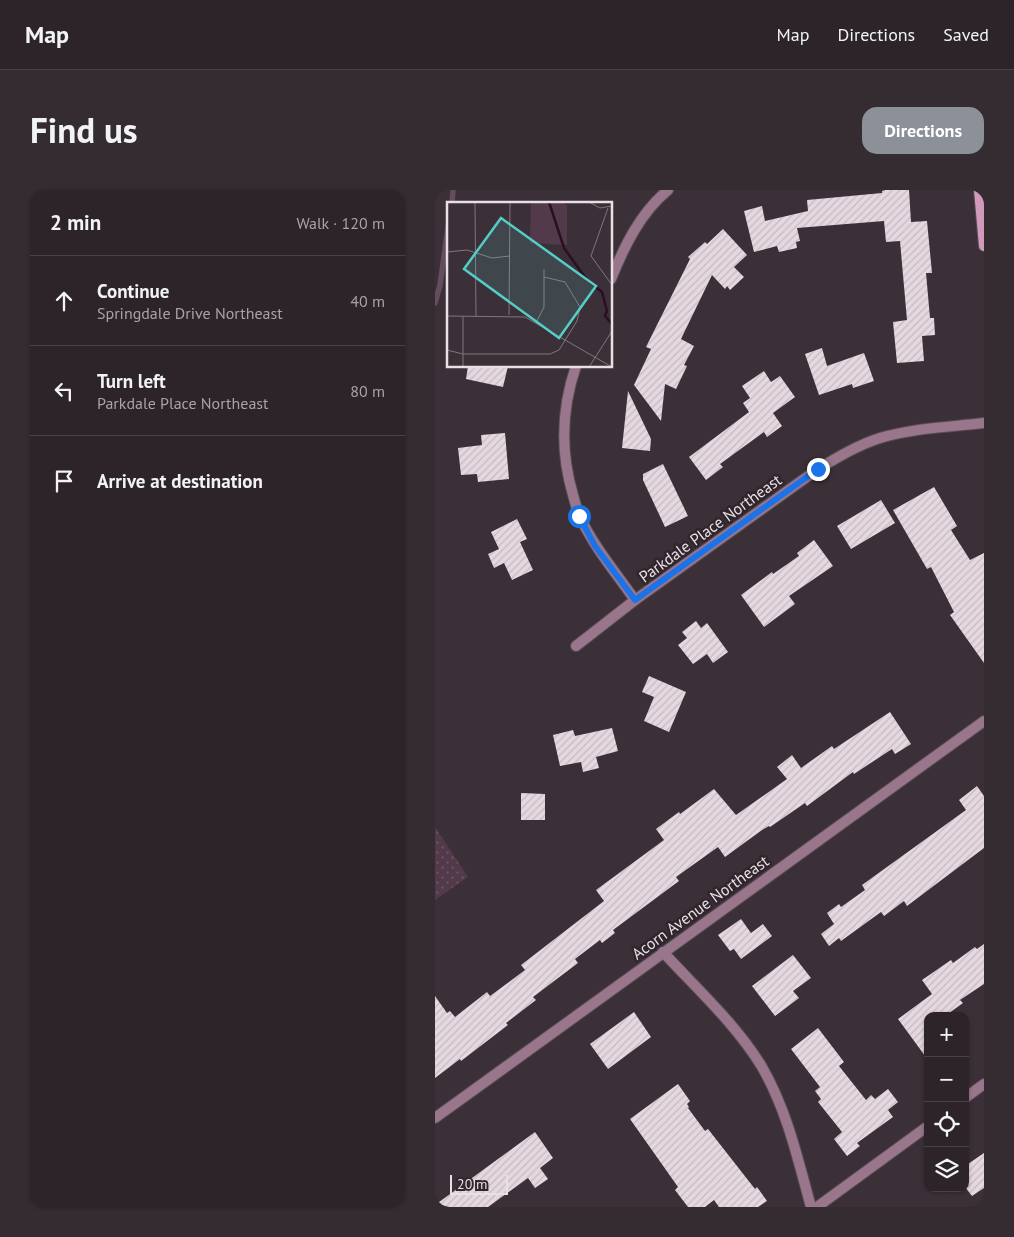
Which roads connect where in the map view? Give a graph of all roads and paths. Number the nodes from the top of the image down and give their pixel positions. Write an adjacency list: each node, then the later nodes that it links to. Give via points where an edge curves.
1 (668, 190): 4 (street, via 642,218)
2 (979, 190): 3 (main road)
3 (984, 246)
4 (613, 274)
5 (575, 368): 7 (street, via 567,398 563,432 566,473 579,516 595,546)
6 (984, 423): 7 (street, Parkdale Place Northeast, via 910,431 849,451 818,469)
7 (635, 600): 8 (street, Parkdale Place Northeast)
8 (576, 646)
9 (984, 721): 10 (street, Acorn Avenue Northeast)
10 (663, 952): 13 (street, Acorn Avenue Northeast); 15 (street, via 734,1028 762,1067 793,1140)
11 (984, 1084): 12 (street)
12 (969, 1095)
13 (435, 1118)
14 (924, 1129): 16 (street)
15 (811, 1207)
16 (817, 1207)

